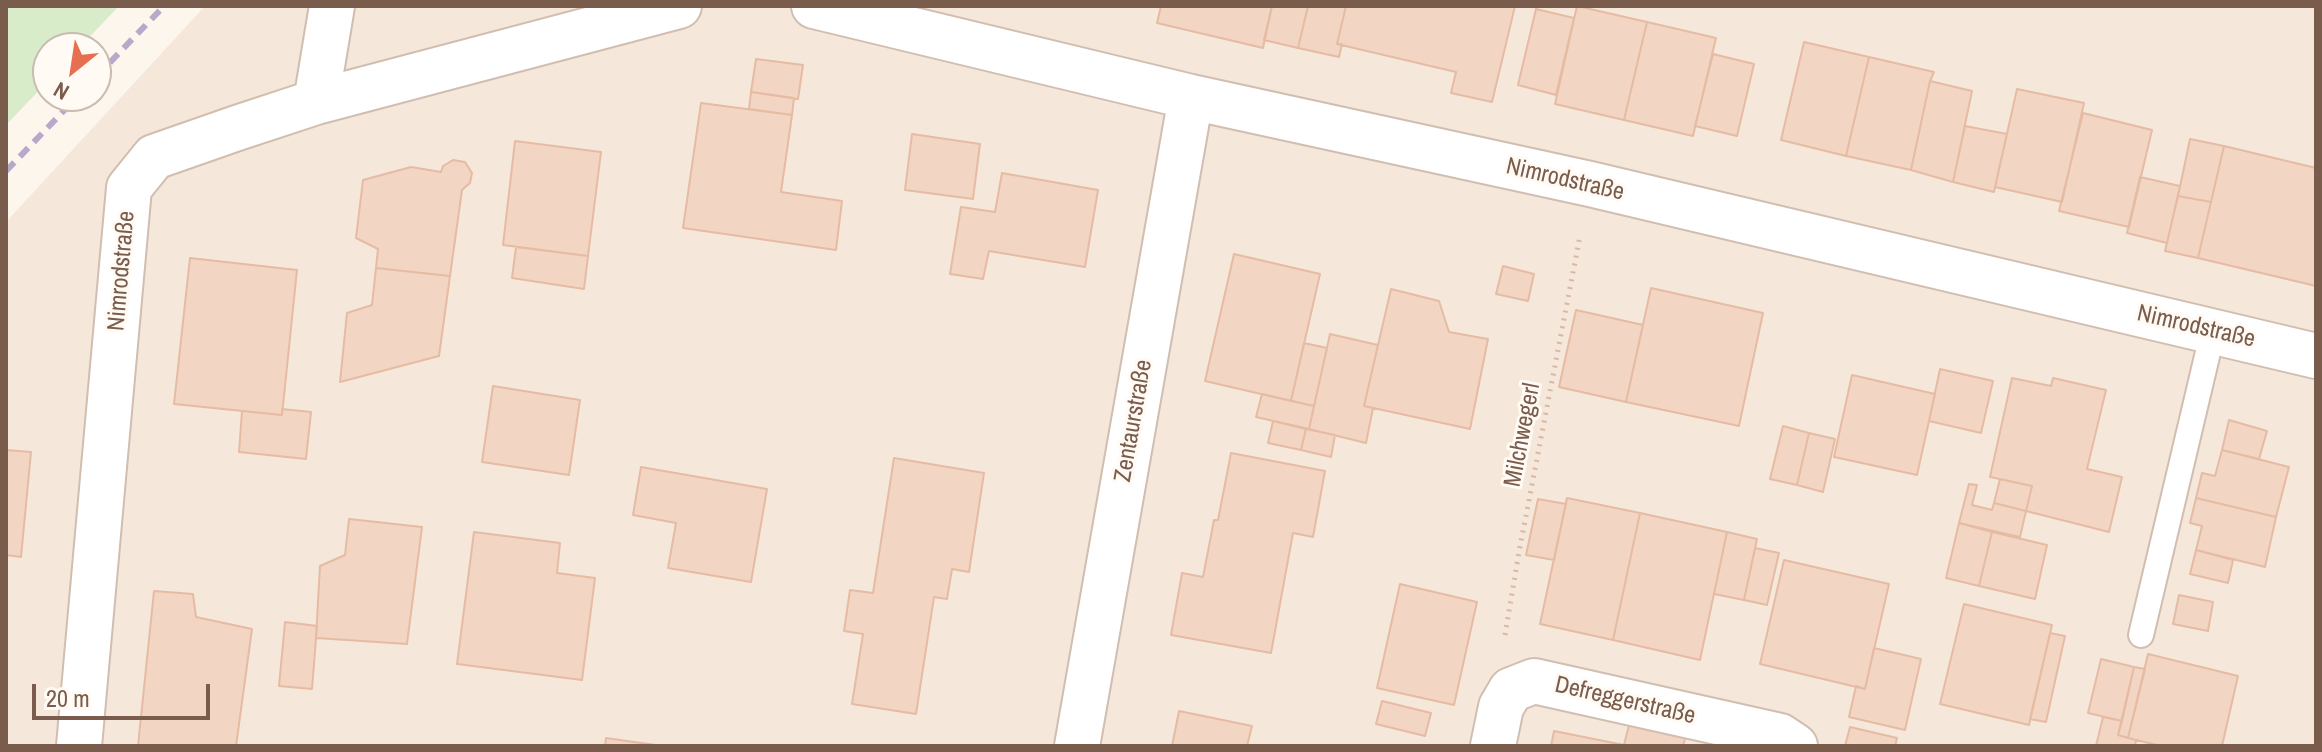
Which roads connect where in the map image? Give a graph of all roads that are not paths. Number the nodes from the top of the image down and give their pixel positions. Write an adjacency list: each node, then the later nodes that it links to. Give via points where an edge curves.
1 (332, 6): 5 (street)
2 (679, 6): 5 (street, Nimrodstraße)
3 (814, 6): 4 (street, Nimrodstraße)
4 (1191, 97): 6 (street, Nimrodstraße, via 1590,184); 10 (street, Zentaurstraße)
5 (316, 102): 9 (street, Nimrodstraße, via 154,157 129,188)
6 (2213, 331): 7 (street, Nimrodstraße); 8 (lane)
7 (2316, 356)
8 (2141, 635)
9 (79, 746)
10 (1077, 746)
11 (1493, 746): 12 (street, Defreggerstraße, via 1501,707 1511,690 1534,681 1780,736)
12 (1795, 746)

